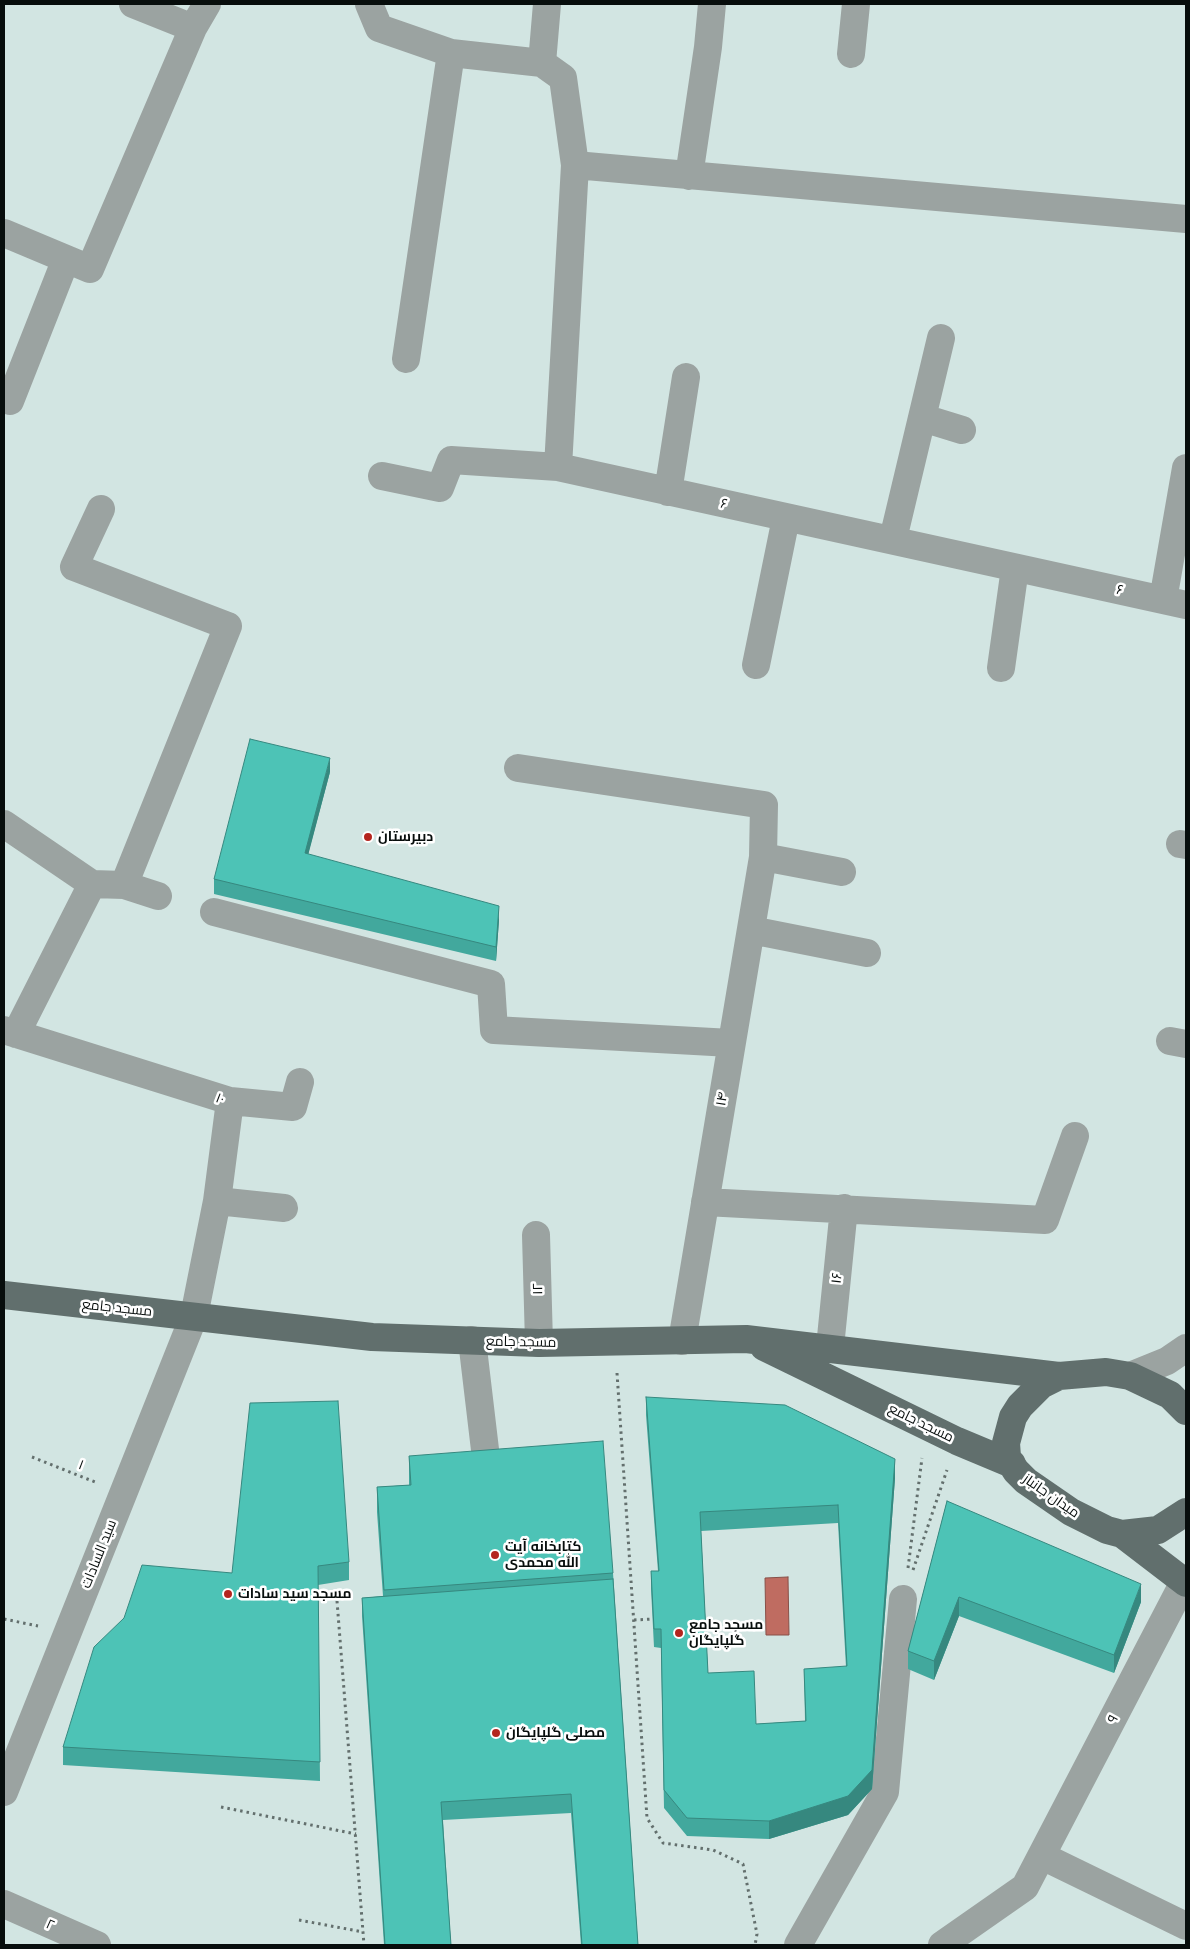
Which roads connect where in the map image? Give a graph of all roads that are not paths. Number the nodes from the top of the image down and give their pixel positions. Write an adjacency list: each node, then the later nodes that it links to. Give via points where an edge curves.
1 (133, 4): 7 (street)
2 (208, 4): 7 (street)
3 (369, 4): 8 (street, via 379,28)
4 (547, 4): 10 (street)
5 (712, 4): 12 (street)
6 (856, 4): 9 (street)
7 (193, 28): 15 (street, via 90,269)
8 (451, 53): 10 (street); 17 (street)
9 (851, 54)
10 (542, 63): 11 (street, via 563,78)
11 (574, 165): 12 (street); 22 (street)
12 (688, 176): 13 (street)
13 (1186, 219)
14 (4, 233): 15 (street)
15 (66, 259): 19 (street)
16 (942, 338): 20 (street)
17 (406, 359)
18 (686, 377): 25 (street)
19 (10, 401)
20 (923, 418): 21 (street); 28 (street)
21 (962, 430)
22 (558, 467): 24 (street, ۶, via 451,460 440,488); 25 (street, ۶)
23 (1186, 468): 30 (street)
24 (382, 476)
25 (668, 492): 27 (street, ۶)
26 (101, 509): 38 (street, via 74,567 228,626)
27 (786, 518): 28 (street, ۶); 31 (street)
28 (893, 539): 29 (street, ۶)
29 (1015, 568): 30 (street, ۶); 32 (street)
30 (1175, 603)
31 (756, 665)
32 (1001, 668)
33 (518, 768): 35 (street, ۱۴, via 764,805)
34 (4, 824): 37 (street)
35 (762, 857): 36 (street); 41 (street, ۱۴)
36 (842, 872)
37 (92, 884): 38 (street); 43 (street)
38 (124, 885): 39 (street)
39 (158, 896)
40 (214, 912): 44 (street, via 491,984 494,1030)
41 (750, 930): 42 (street); 44 (street, ۱۴)
42 (867, 953)
43 (10, 1032): 46 (street, ۱۰)
44 (731, 1043): 49 (street, ۱۴)
45 (300, 1082): 46 (street, via 293,1107)
46 (230, 1101): 48 (street, ۱۰)
47 (1075, 1136): 51 (street, via 1045,1220)
48 (217, 1201): 50 (street); 54 (street, ۱۰)
49 (705, 1202): 51 (street); 57 (street, ۱۴)
50 (284, 1208)
51 (844, 1208): 59 (street, ۱۶)
52 (536, 1234): 58 (street, ۱۲)
53 (4, 1295): 54 (main road, مسجد جامع)
54 (194, 1316): 56 (main road, مسجد جامع, via 372,1337); 70 (street, سید السادات)
55 (746, 1339): 57 (main road, مسجد جامع); 59 (main road); 64 (main road, مسجد جامع, via 957,1441)
56 (472, 1340): 58 (main road, مسجد جامع); 65 (street)
57 (682, 1341): 58 (main road, مسجد جامع)
58 (539, 1343)
59 (830, 1347): 61 (main road)
60 (1186, 1348): 62 (street, via 1167,1361)
61 (1059, 1376): 62 (main road, میدان جانباز, via 1106,1372); 64 (main road, میدان جانباز, via 1035,1390 1013,1417 1006,1444)
62 (1130, 1376): 63 (main road, میدان جانباز, via 1170,1395)
63 (1186, 1411)
64 (1012, 1464): 67 (main road, میدان جانباز, via 1026,1481 1050,1499 1095,1525)
65 (488, 1475)
66 (1186, 1512): 67 (main road, میدان جانباز, via 1158,1530)
67 (1122, 1534): 68 (main road)
68 (1185, 1582): 71 (street, ۹)
69 (903, 1599): 75 (street, via 884,1792)
70 (4, 1792)
71 (1042, 1856): 73 (street); 76 (street, ۹, via 1025,1887)
72 (4, 1904): 74 (street, ۲)
73 (1186, 1926)
74 (97, 1945)
75 (798, 1945)
76 (942, 1945)

